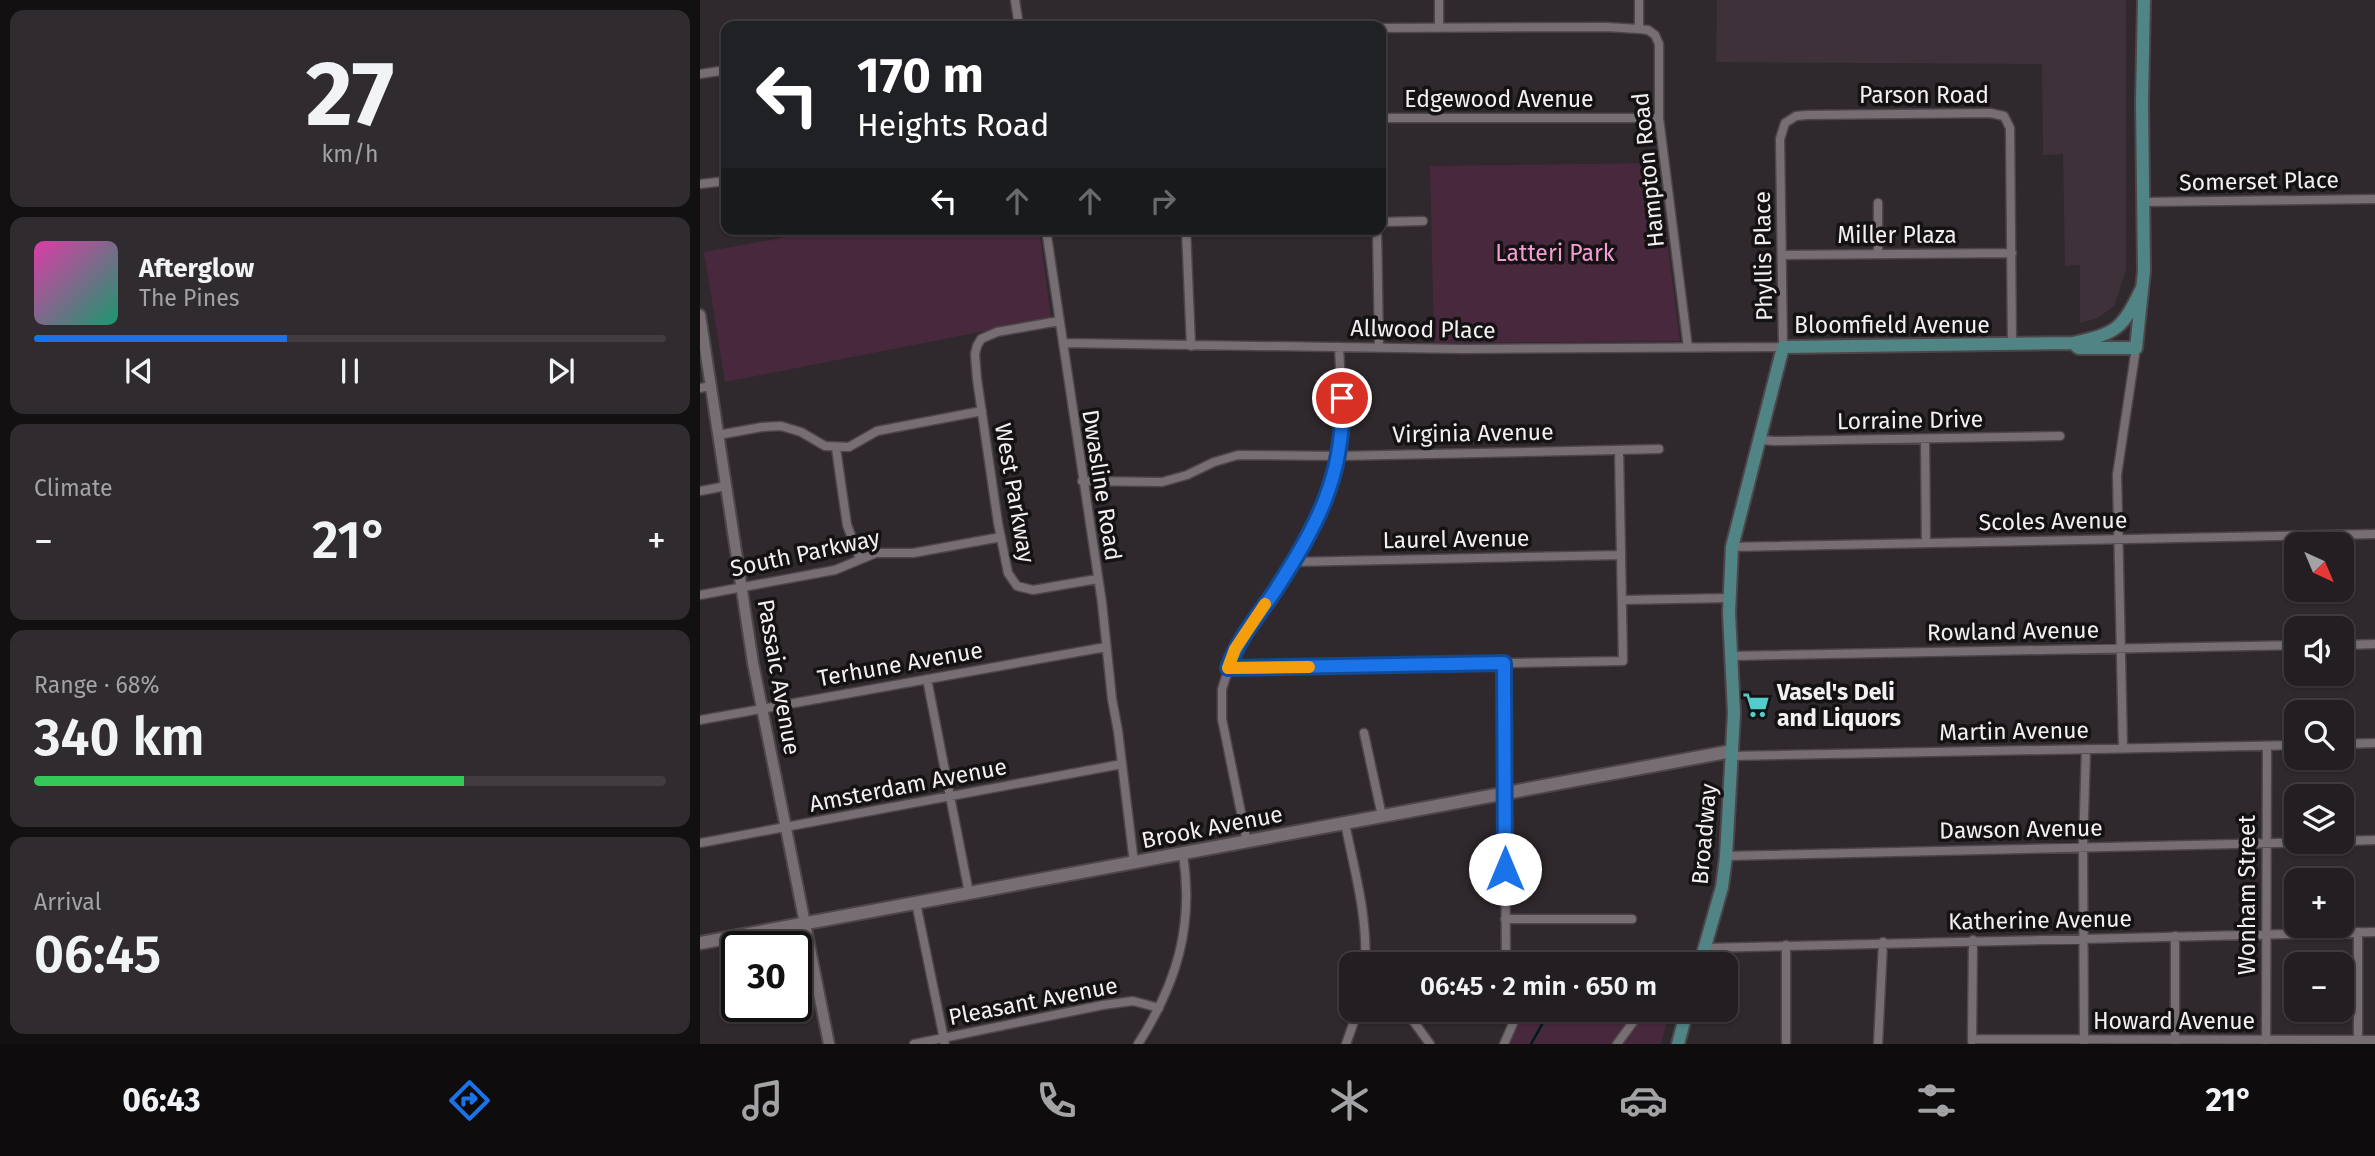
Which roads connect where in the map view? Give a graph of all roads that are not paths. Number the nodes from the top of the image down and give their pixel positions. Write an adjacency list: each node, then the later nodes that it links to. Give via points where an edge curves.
1 (1015, 0): 5 (street)
2 (1439, 0): 6 (street)
3 (1639, 0): 8 (street)
4 (2144, 0): 17 (main road, Bloomfield Avenue)
5 (1018, 21)
6 (1439, 28): 7 (street); 8 (street)
7 (1386, 29)
8 (1639, 29): 12 (street, Hampton Road, via 1648,30 1658,44)
9 (721, 71): 10 (street)
10 (700, 74)
11 (1386, 118): 12 (street, Edgewood Avenue)
12 (1659, 118): 37 (street, Hampton Road)
13 (1781, 165): 24 (street, Parson Road, via 1781,131 1785,122 1796,116 1998,114 2010,128); 26 (street, Phyllis Place)
14 (721, 182): 15 (street)
15 (700, 184)
16 (2375, 199): 17 (street, Somerset Place)
17 (2143, 202): 27 (main road, Bloomfield Avenue)
18 (1878, 203): 25 (street)
19 (1423, 221): 20 (street)
20 (1386, 222)
21 (1047, 235): 29 (street, Dwasline Road)
22 (1186, 235): 33 (street)
23 (1377, 235): 36 (street)
24 (2012, 253): 25 (street, Miller Plaza); 32 (street, Parson Road)
25 (1878, 254): 26 (street, Miller Plaza)
26 (1782, 255): 35 (street, Phyllis Place)
27 (2142, 288): 31 (main road, Bloomfield Avenue, via 2129,316 2114,330); 38 (main road, Bloomfield Avenue)
28 (700, 315): 39 (street, Passaic Avenue)
29 (1059, 321): 30 (street, Dwasline Road); 40 (street, West Parkway, via 988,335 977,346)
30 (1063, 343): 33 (street, Allwood Place); 49 (street, Dwasline Road)
31 (2073, 343): 32 (main road, Bloomfield Avenue); 38 (main road, Bloomfield Avenue, via 2079,348)
32 (2012, 345): 35 (main road, Bloomfield Avenue)
33 (1191, 346): 34 (street, Allwood Place)
34 (1339, 347): 36 (street, Allwood Place); 48 (street, via 1343,424)
35 (1783, 347): 37 (street, Allwood Place); 44 (main road, Bloomfield Avenue)
36 (1379, 348): 37 (street, Allwood Place)
37 (1688, 348)
38 (2136, 348): 54 (street, via 2117,475)
39 (706, 387): 41 (street, Passaic Avenue)
40 (982, 411): 45 (street, via 877,431 856,444); 53 (street, West Parkway)
41 (718, 435): 45 (street, via 781,426); 50 (street, Passaic Avenue)
42 (2060, 436): 43 (street, Lorraine Drive)
43 (1925, 439): 44 (street, Lorraine Drive); 55 (street)
44 (1760, 440): 56 (main road, Bloomfield Avenue)
45 (836, 448): 58 (street, via 847,525)
46 (1659, 449): 47 (street, Virginia Avenue)
47 (1619, 450): 48 (street, Virginia Avenue); 57 (street)
48 (1339, 456): 49 (street, Virginia Avenue, via 1238,455 1162,482); 59 (street, via 1328,494)
49 (1082, 481): 60 (street, Dwasline Road)
50 (726, 486): 51 (street); 61 (street, Passaic Avenue)
51 (700, 491)
52 (2375, 534): 54 (street, Scoles Avenue)
53 (1001, 537): 58 (street, South Parkway); 60 (street, West Parkway, via 1007,573 1025,589)
54 (2118, 540): 55 (street, Scoles Avenue); 69 (street)
55 (1926, 543): 56 (street, Scoles Avenue)
56 (1732, 547): 63 (main road, Bloomfield Avenue)
57 (1621, 555): 59 (street, Laurel Avenue); 64 (street)
58 (860, 559): 61 (street, South Parkway, via 835,570)
59 (1292, 562): 72 (street, via 1235,649)
60 (1097, 579): 68 (street, Dwasline Road)
61 (741, 587): 62 (street, South Parkway); 75 (street, Passaic Avenue)
62 (700, 595)
63 (1729, 598): 64 (street); 70 (main road, Bloomfield Avenue)
64 (1622, 600): 71 (street, via 1623,661)
65 (2375, 644): 67 (street)
66 (2284, 645): 69 (street, Rowland Avenue)
67 (2354, 645)
68 (1106, 647): 73 (street, Terhune Avenue); 85 (street, Dwasline Road)
69 (2121, 648): 70 (street, Rowland Avenue); 82 (street)
70 (1731, 656): 74 (main road, Bloomfield Avenue)
71 (1504, 663): 72 (street); 86 (street)
72 (1228, 668): 93 (street, via 1222,719)
73 (927, 679): 75 (street, Terhune Avenue); 87 (street)
74 (1734, 706): 84 (main road, Broadway)
75 (762, 709): 76 (street, Terhune Avenue); 90 (street, Passaic Avenue)
76 (700, 720)
77 (1364, 733): 88 (street)
78 (2375, 743): 79 (street)
79 (2354, 744)
80 (2284, 745): 81 (street, Martin Avenue)
81 (2267, 746): 82 (street, Martin Avenue); 95 (street, Wonham Street)
82 (2123, 748): 83 (street, Martin Avenue)
83 (2086, 749): 84 (street, Martin Avenue); 97 (street)
84 (1732, 754): 86 (main road, Brook Avenue); 99 (main road, Broadway)
85 (1122, 764): 87 (street, Amsterdam Avenue); 100 (street, Dwasline Road)
86 (1505, 793): 88 (main road, Brook Avenue); 103 (street)
87 (950, 796): 90 (street, Amsterdam Avenue); 101 (street)
88 (1381, 816): 89 (main road, Brook Avenue)
89 (1345, 823): 93 (main road, Brook Avenue); 116 (street)
90 (786, 827): 94 (street, Amsterdam Avenue); 105 (street, Passaic Avenue)
91 (2375, 840): 92 (street)
92 (2354, 841)
93 (1247, 842): 98 (main road, Brook Avenue)
94 (700, 843)
95 (2267, 843): 96 (street, Dawson Avenue); 97 (street, Dawson Avenue); 108 (street, Wonham Street)
96 (2284, 843)
97 (2084, 847): 99 (street, Dawson Avenue); 110 (street)
98 (1183, 854): 100 (main road, Brook Avenue); 119 (street, via 1188,891 1185,925 1178,961)
99 (1726, 856): 115 (main road, Broadway)
100 (1134, 863): 101 (main road, Brook Avenue)
101 (969, 893): 102 (main road, Brook Avenue)
102 (916, 903): 105 (main road, Brook Avenue); 126 (street)
103 (1505, 919): 104 (street); 117 (street)
104 (1632, 919)
105 (805, 924): 113 (main road, Brook Avenue); 132 (street, Passaic Avenue)
106 (2358, 932): 107 (street, Katherine Avenue); 108 (street, Katherine Avenue); 131 (street)
107 (2375, 932)
108 (2267, 934): 109 (street, Katherine Avenue); 130 (street, Wonham Street)
109 (2175, 936): 110 (street, Katherine Avenue); 129 (street)
110 (2084, 938): 111 (street, Katherine Avenue); 128 (street)
111 (1973, 940): 112 (street, Katherine Avenue); 127 (street)
112 (1883, 942): 114 (street, Katherine Avenue); 141 (street)
113 (700, 943)
114 (1786, 945): 115 (street, Katherine Avenue); 140 (street)
115 (1705, 948): 118 (main road, Broadway)
116 (1366, 952)
117 (1506, 952)
118 (1704, 952)
119 (1159, 1008): 126 (street, Pleasant Avenue, via 1133,1001); 134 (street)
120 (1354, 1022): 135 (street)
121 (1415, 1022): 136 (street)
122 (1514, 1022): 137 (street)
123 (1633, 1022): 138 (street)
124 (1684, 1022): 139 (main road)
125 (2375, 1040): 131 (street, Howard Avenue)
126 (944, 1041): 133 (street, Pleasant Avenue)
127 (1972, 1041): 128 (street, Howard Avenue)
128 (2084, 1042): 129 (street, Howard Avenue)
129 (2175, 1042): 130 (street, Howard Avenue)
130 (2266, 1043): 131 (street, Howard Avenue)
131 (2358, 1043)
132 (829, 1044)
133 (914, 1044)
134 (1138, 1044)
135 (1346, 1044)
136 (1430, 1044)
137 (1504, 1044)
138 (1617, 1044)
139 (1678, 1044)
140 (1786, 1044)
141 (1878, 1044)

